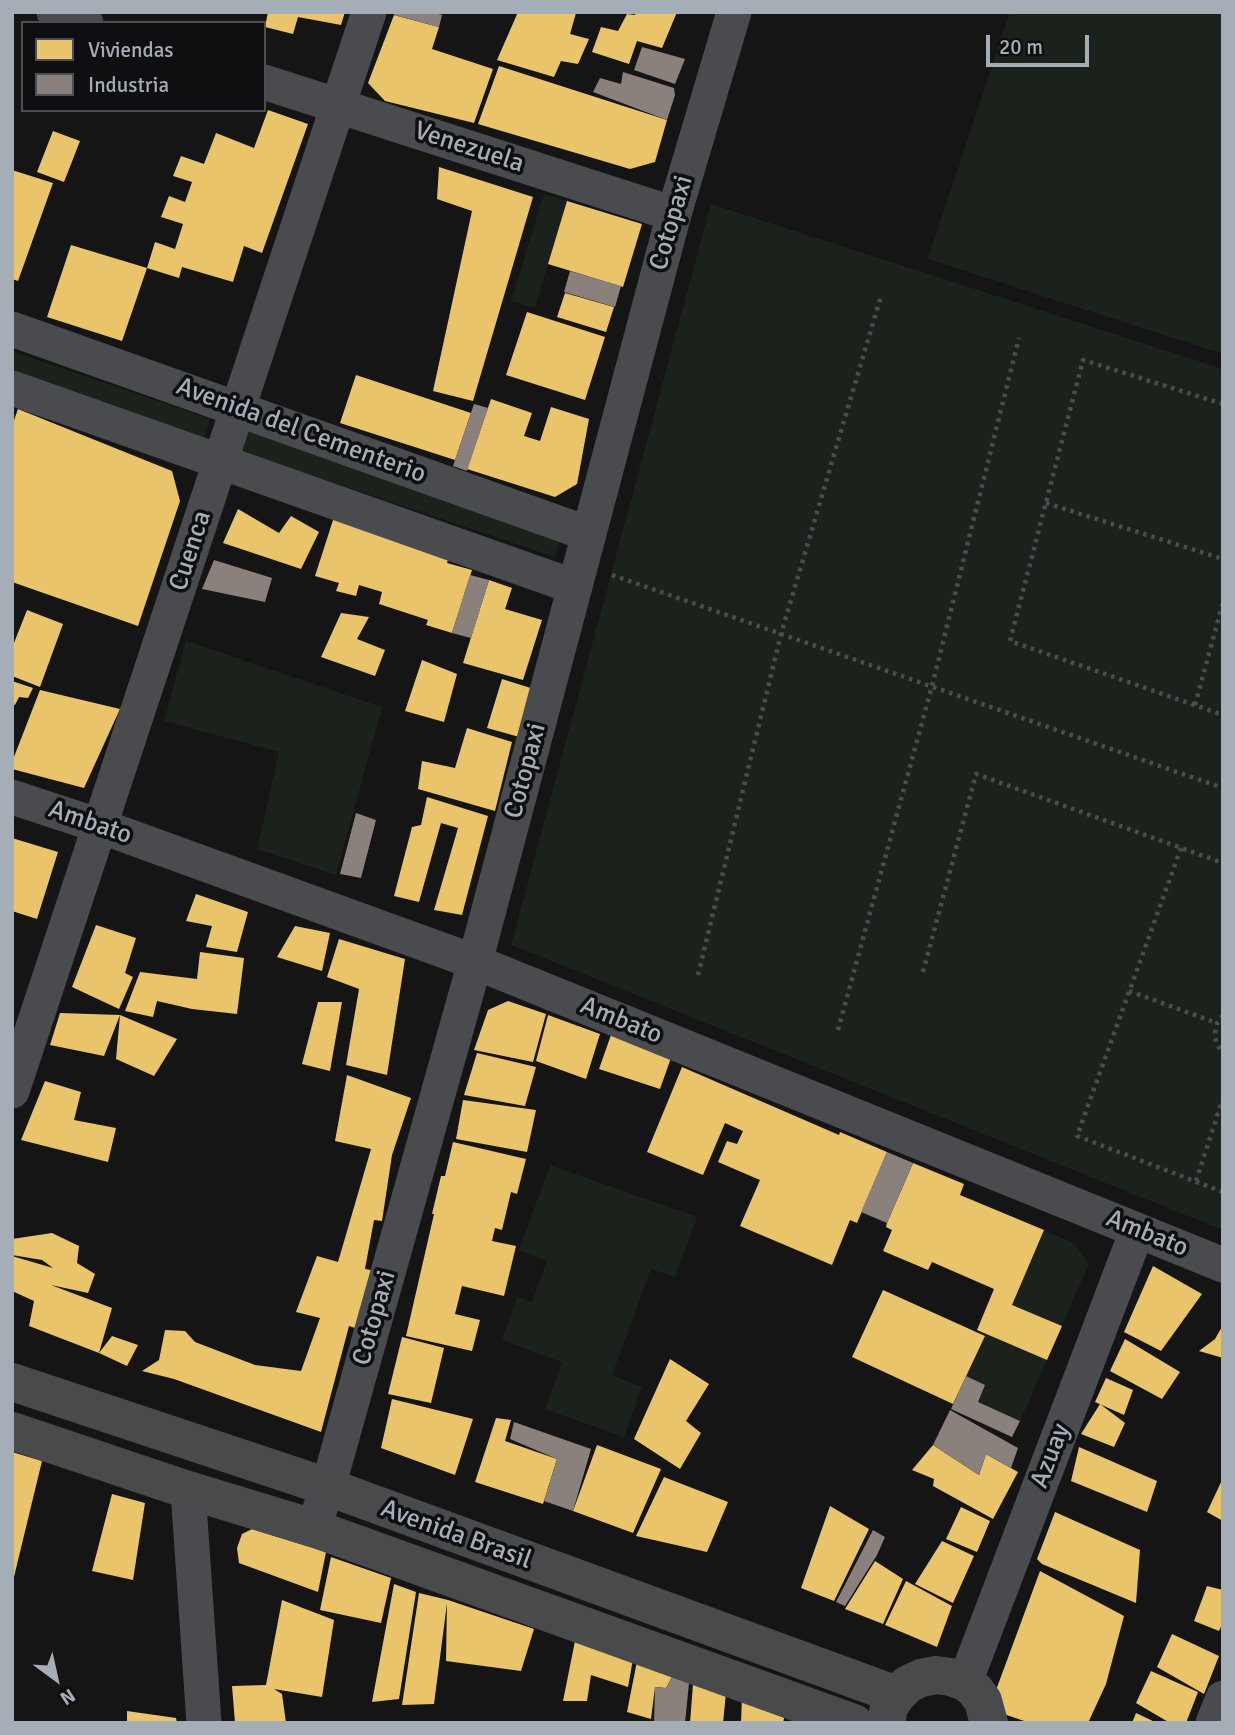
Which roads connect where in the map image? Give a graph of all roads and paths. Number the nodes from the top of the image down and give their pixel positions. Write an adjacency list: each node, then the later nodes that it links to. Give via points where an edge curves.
1 (54, 12): 4 (street)
2 (369, 12): 6 (street, Cuenca)
3 (734, 12): 7 (street, Cotopaxi)
4 (80, 21)
5 (266, 83): 6 (street, Venezuela)
6 (338, 106): 7 (street, Venezuela); 13 (street, Cuenca)
7 (674, 214): 17 (street, Cotopaxi)
8 (881, 296): 19 (path)
9 (12, 328): 13 (street, Avenida del Cementerio)
10 (1019, 338): 20 (path)
11 (12, 388): 14 (street, Avenida del Cementerio)
12 (1223, 404): 15 (path, via 1083,360)
13 (238, 409): 14 (street, Cuenca); 17 (street, Avenida del Cementerio)
14 (221, 461): 17 (street, Avenida del Cementerio); 25 (street, Cuenca)
15 (1046, 503): 16 (path); 21 (path, via 1010,641)
16 (1223, 559)
17 (582, 562): 19 (path); 28 (street, Cotopaxi)
18 (1223, 602): 21 (path)
19 (781, 634): 20 (path); 30 (path)
20 (932, 686): 23 (path); 34 (path)
21 (1195, 705): 22 (path)
22 (1223, 715)
23 (1223, 788)
24 (12, 797): 25 (street, Ambato)
25 (100, 826): 28 (street, Ambato); 36 (street, Cuenca)
26 (1181, 848): 27 (path); 29 (path, via 976,774); 31 (path)
27 (1223, 863)
28 (475, 962): 40 (street, Ambato); 44 (street, Cotopaxi)
29 (923, 972)
30 (698, 975)
31 (1129, 991): 33 (path); 38 (path, via 1077,1136)
32 (1223, 1015): 33 (path)
33 (1217, 1023): 35 (path, via 1216,1042)
34 (838, 1030)
35 (1223, 1054)
36 (12, 1091)
37 (1223, 1098): 38 (path)
38 (1195, 1181): 39 (path)
39 (1223, 1192)
40 (1137, 1231): 41 (street, Ambato); 47 (street, Azuay)
41 (1223, 1265)
42 (12, 1382): 44 (street, Avenida Brasil)
43 (12, 1431): 45 (street, Avenida Brasil)
44 (328, 1487): 46 (street, Cotopaxi); 49 (street, Avenida Brasil)
45 (188, 1490): 46 (street, Avenida Brasil); 51 (street)
46 (313, 1528): 52 (street, Avenida Brasil)
47 (965, 1682): 49 (street, via 951,1676 921,1678 908,1684); 50 (street)
48 (1223, 1698): 53 (street)
49 (891, 1709)
50 (996, 1720)
51 (204, 1723)
52 (854, 1723)
53 (1213, 1723)

